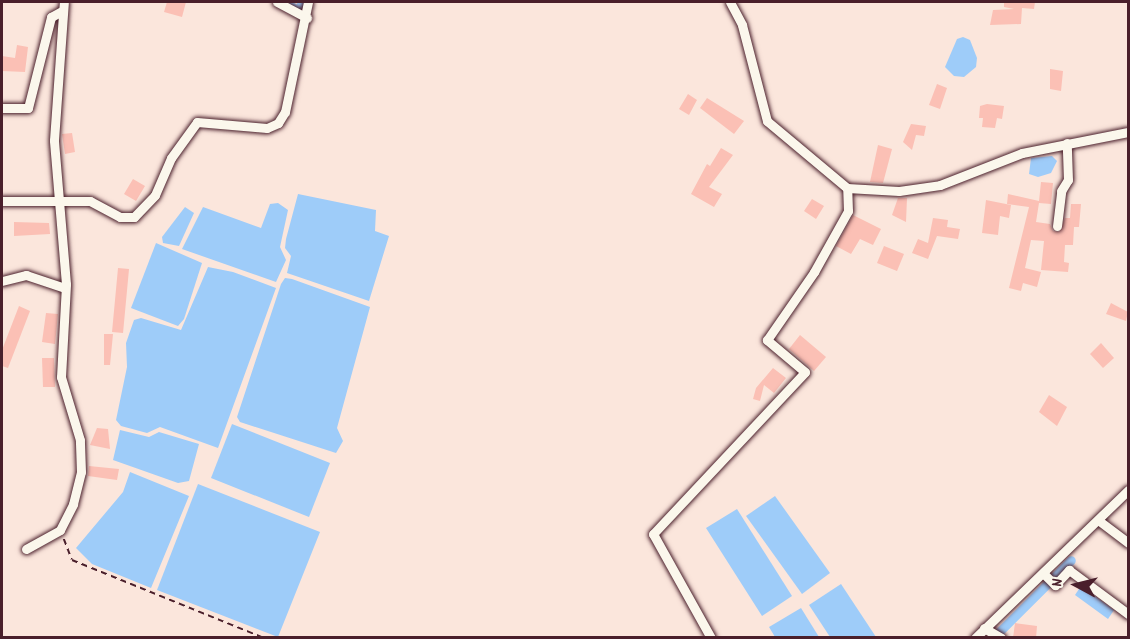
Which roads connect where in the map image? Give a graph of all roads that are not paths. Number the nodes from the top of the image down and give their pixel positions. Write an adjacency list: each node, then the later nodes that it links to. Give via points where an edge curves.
1 (277, 2): 5 (street)
2 (308, 2): 5 (street)
3 (730, 2): 9 (street, via 742,25 767,122)
4 (63, 6): 6 (street, via 51,17 28,108); 10 (street, via 54,140)
5 (307, 18): 10 (street, via 285,112 278,123 267,128 197,122 171,158 155,195 134,217 120,217 90,201)
6 (2, 108)
7 (1128, 132): 8 (street)
8 (1066, 143): 9 (street, via 1022,153 940,185 899,191); 12 (street, via 1068,180 1061,191)
9 (847, 188): 23 (street, via 848,211 814,272 767,340 805,372 653,534)
10 (59, 200): 11 (street); 14 (street)
11 (2, 201)
12 (1057, 226)
13 (2, 281): 14 (street, via 26,274)
14 (65, 288): 18 (street, via 61,377 80,440 81,472 73,504 60,530)
15 (1128, 490): 16 (street)
16 (1098, 520): 17 (street); 19 (street)
17 (1128, 543)
18 (26, 549)
19 (1044, 574): 20 (street, via 1055,585 1069,570); 21 (street)
20 (1128, 614)
21 (984, 628): 22 (street); 24 (street)
22 (1001, 637)
23 (711, 638)
24 (975, 638)

